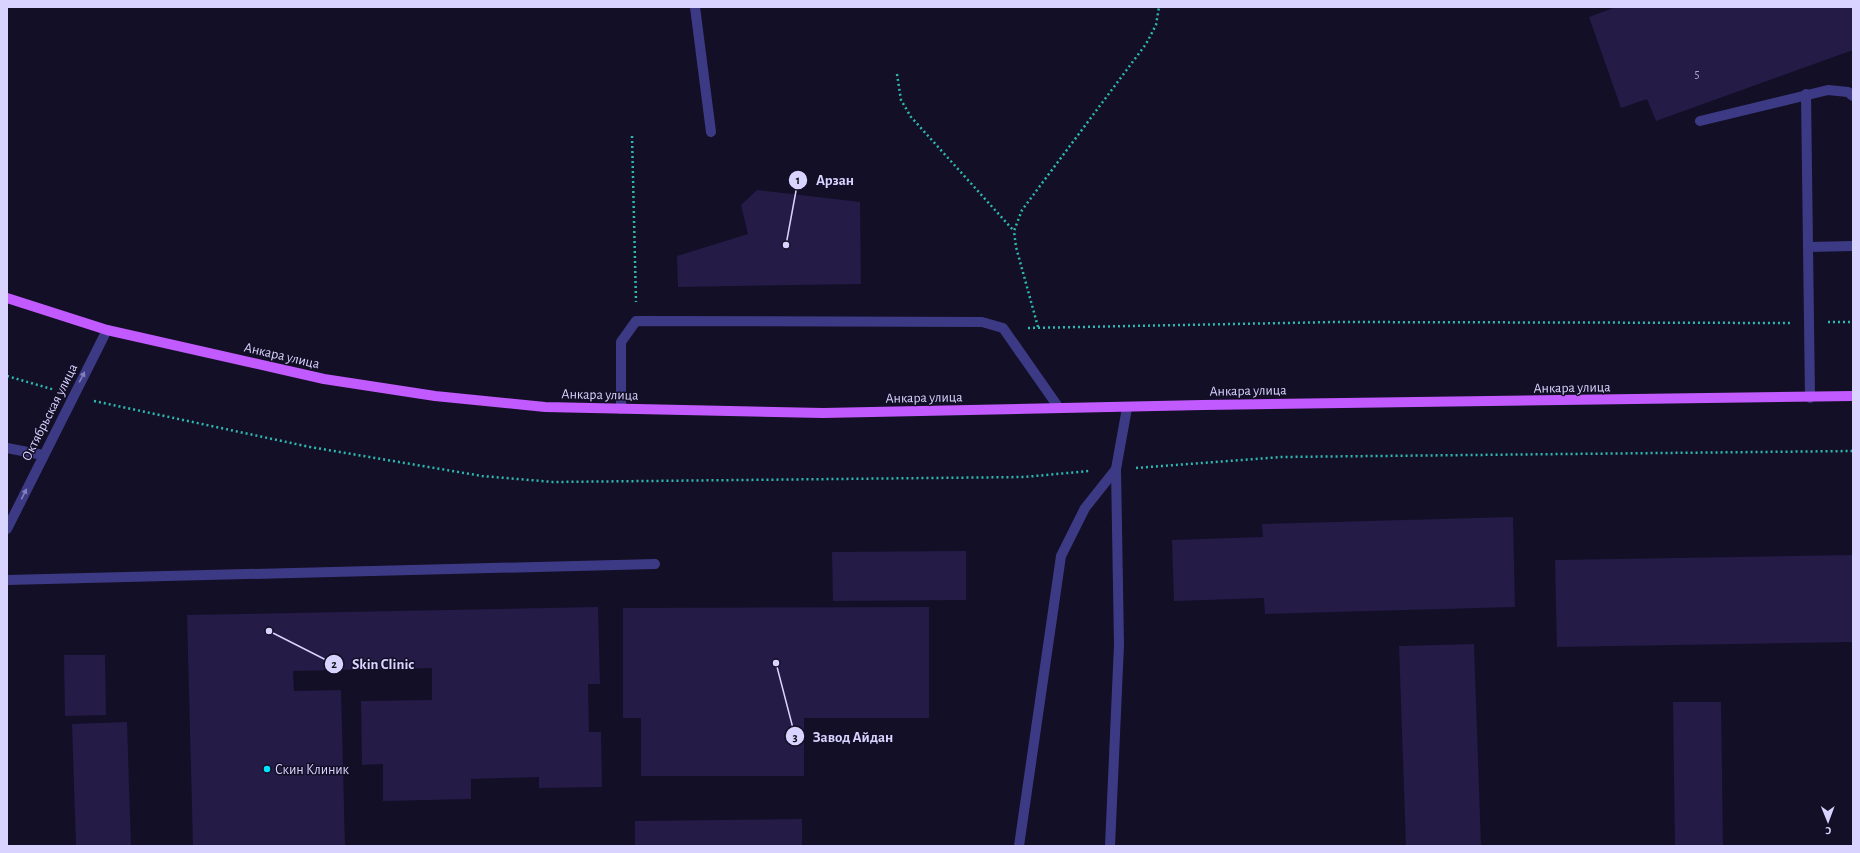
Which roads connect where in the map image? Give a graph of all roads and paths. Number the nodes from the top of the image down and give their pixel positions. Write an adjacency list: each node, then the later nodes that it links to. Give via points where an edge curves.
1 (695, 7): 7 (street)
2 (1159, 7): 9 (path, via 1156,25 1146,44 1022,210)
3 (897, 74): 9 (path, via 901,100 911,117)
4 (1806, 94): 5 (street, via 1828,90 1848,92); 6 (street); 11 (street)
5 (1853, 96)
6 (1700, 121)
7 (711, 132)
8 (632, 136): 13 (path)
9 (1014, 231): 17 (path)
10 (1853, 246): 11 (street)
11 (1808, 247): 15 (street)
12 (7, 298): 18 (main road, Анкара улица)
13 (636, 322): 16 (street, via 982,322); 24 (street, via 621,342)
14 (1853, 322): 15 (path)
15 (1809, 323): 17 (path, via 1336,322); 22 (street)
16 (1003, 328): 17 (path); 25 (street)
17 (1038, 328)
18 (107, 330): 24 (main road, Анкара улица, via 324,379 435,396 545,407); 29 (street, Октябрьская улица, one-way to 18)
19 (7, 376): 20 (path)
20 (57, 390)
21 (1853, 396): 22 (main road, Анкара улица)
22 (1810, 398): 26 (main road, Анкара улица)
23 (93, 400): 30 (path, via 318,449 482,476 553,482 1024,477)
24 (621, 408): 25 (main road, Анкара улица, via 823,413)
25 (1059, 408): 26 (main road, Анкара улица)
26 (1127, 408): 30 (street)
27 (7, 448): 29 (street)
28 (1853, 451): 30 (path, via 1281,457)
29 (43, 455): 31 (street, Октябрьская улица, one-way to 29)
30 (1116, 469): 34 (street, via 1084,508 1061,556); 35 (street, via 1119,645)
31 (7, 529)
32 (655, 564): 33 (street)
33 (7, 580)
34 (1019, 846)
35 (1110, 846)

